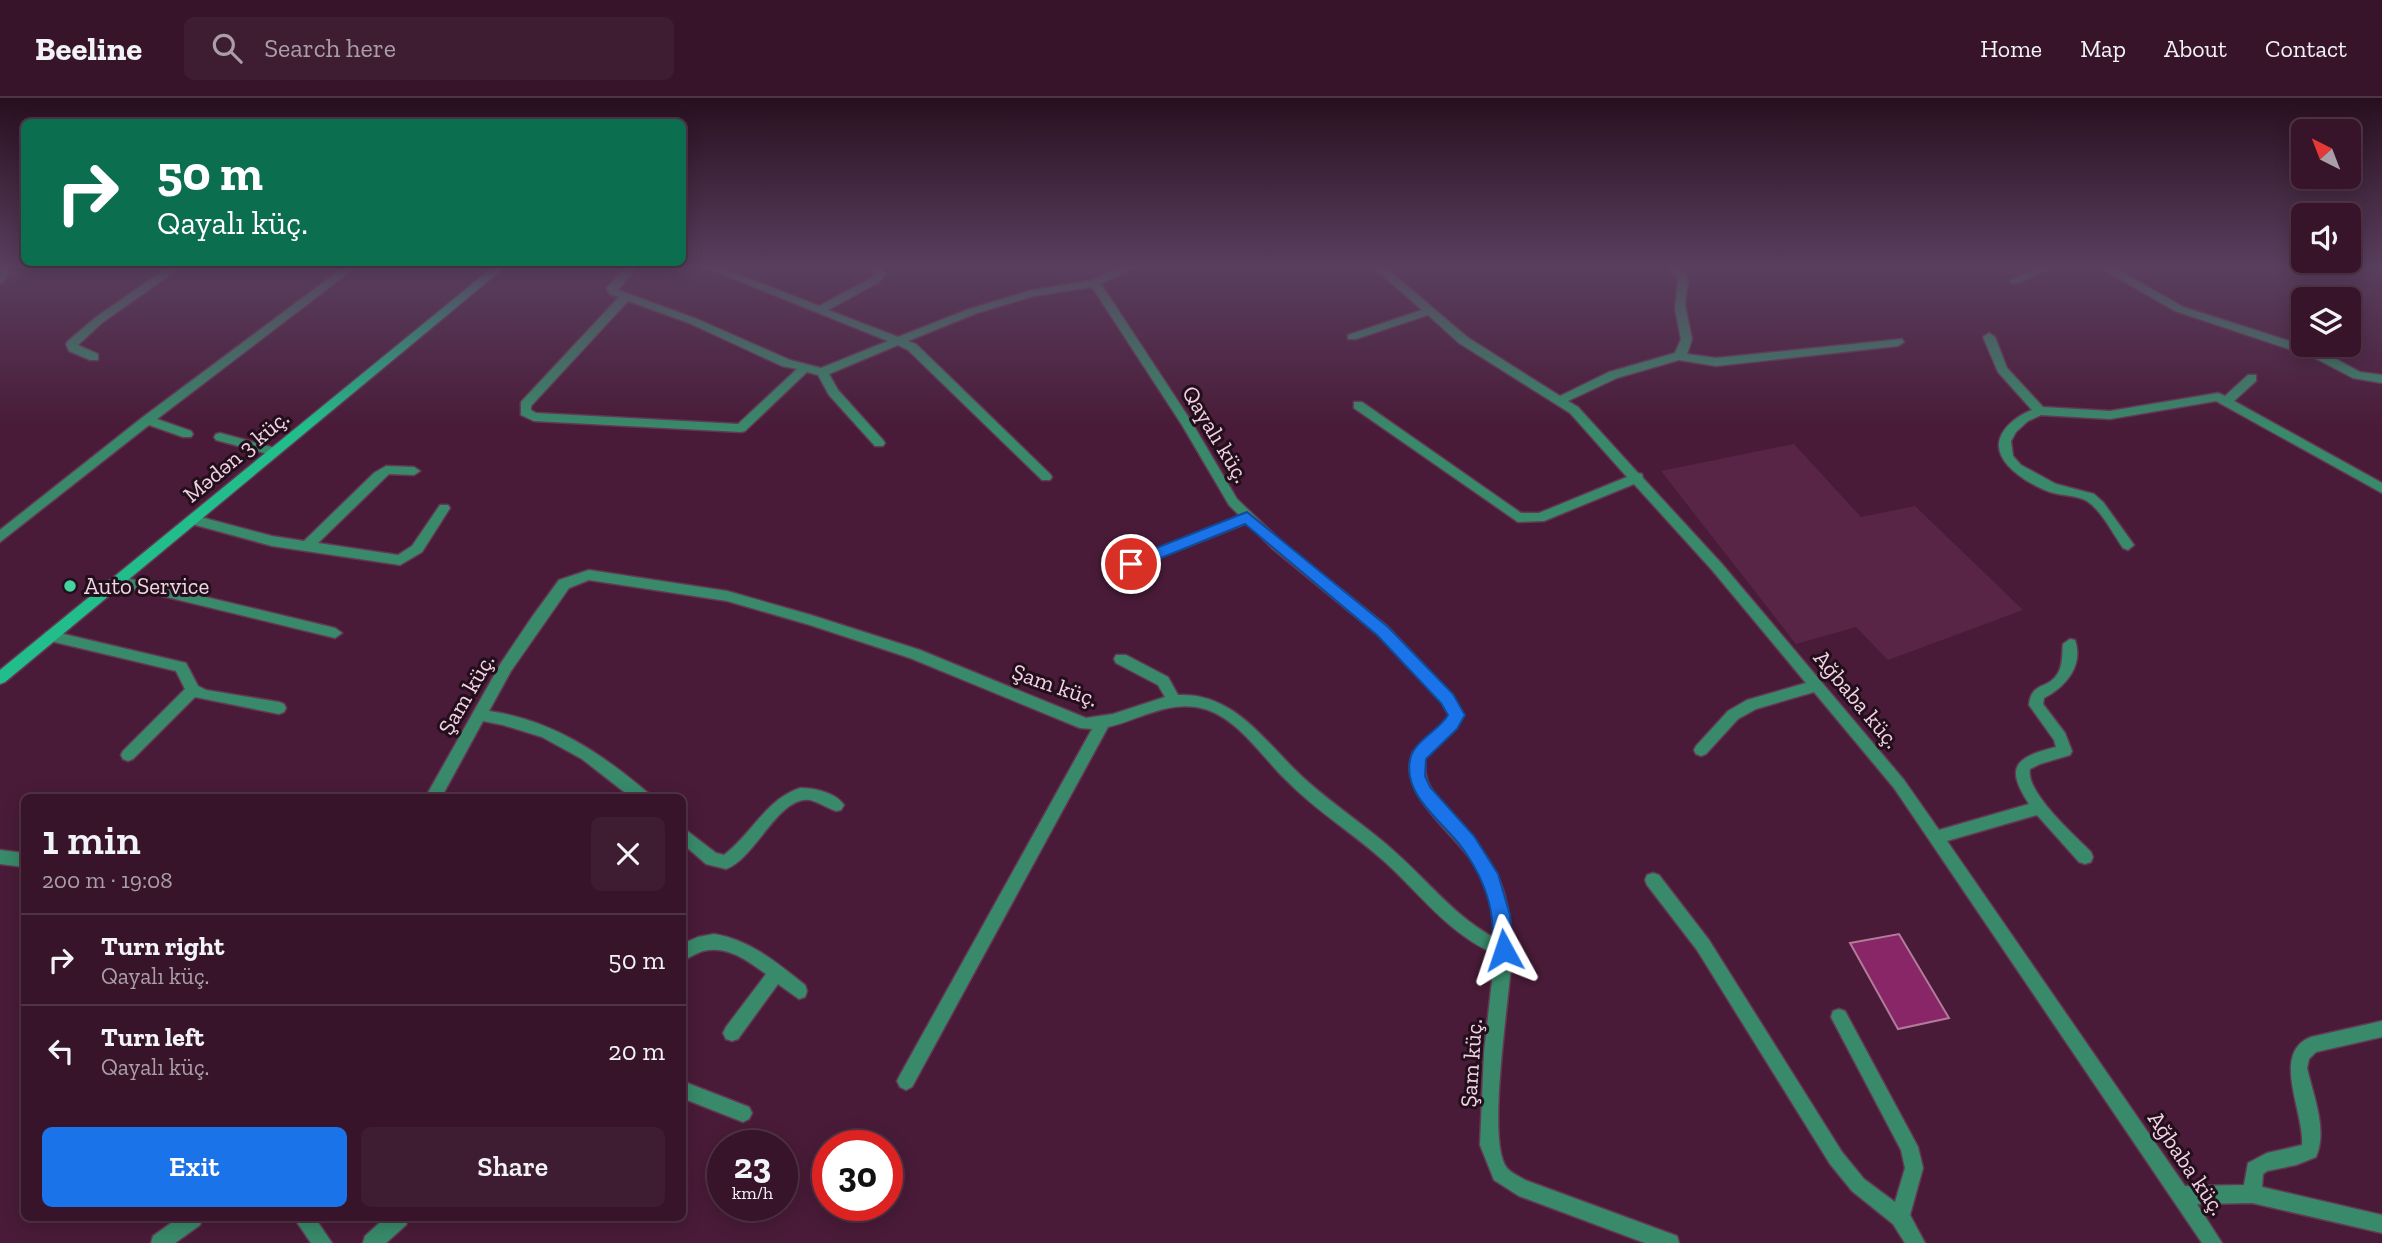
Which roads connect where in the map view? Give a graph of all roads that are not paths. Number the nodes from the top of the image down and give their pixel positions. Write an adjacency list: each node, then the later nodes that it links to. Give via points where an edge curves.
1 (99, 320): 18 (street, via 72,344)
2 (280, 320): 27 (street)
3 (435, 320): 31 (main road, Mədən 3 küç.)
4 (603, 320): 19 (street, via 525,405 525,412 534,417 741,428)
5 (684, 320): 19 (street)
6 (845, 320): 15 (street)
7 (950, 320): 15 (street)
8 (1119, 320): 37 (street, Qayalı küç., via 1219,482)
9 (1402, 320): 13 (street)
10 (1438, 320): 23 (street, Ağbaba küç.)
11 (1683, 320): 17 (street, via 1688,340)
12 (2214, 320): 22 (street, via 2317,354 2357,375)
13 (1352, 337)
14 (1989, 337): 26 (street, via 2002,369)
15 (898, 339): 20 (street); 33 (street, via 923,356)
16 (1898, 342): 17 (street, via 1716,362)
17 (1679, 356): 23 (street, via 1613,376)
18 (94, 358)
19 (803, 370): 20 (street)
20 (822, 372): 30 (street)
21 (2252, 378): 24 (street)
22 (2382, 379)
23 (1560, 400): 34 (street, Ağbaba küç.)
24 (2227, 400): 26 (street, via 2210,398 2110,415); 35 (street)
25 (1358, 405): 34 (street, via 1518,517 1539,518)
26 (2040, 411): 40 (street, via 2011,430 2005,441 2007,457 2044,484 2090,498)
27 (147, 420): 28 (street); 39 (street)
28 (187, 434)
29 (220, 437): 31 (street)
30 (879, 443)
31 (275, 452): 38 (main road, Mədən 3 küç.)
32 (414, 471): 41 (street, via 386,470)
33 (1046, 477)
34 (1638, 477): 49 (street, Ağbaba küç.)
35 (2382, 489)
36 (444, 508): 41 (street, via 417,549 401,560)
37 (1247, 517): 42 (street); 68 (street, Qayalı küç., via 1383,631 1447,699 1456,715 1418,757 1416,776 1489,874 1501,915)
38 (193, 520): 41 (street); 43 (main road, Mədən 3 küç.)
39 (0, 537)
40 (2128, 545)
41 (306, 547)
42 (1131, 564)
43 (118, 581): 44 (street); 45 (main road, Mədən 3 küç.)
44 (335, 633)
45 (51, 636): 48 (main road, Mədən 3 küç.); 50 (street, via 181,667)
46 (2070, 645): 60 (street, via 2068,673 2037,695 2036,705 2065,751 2026,763 2021,770 2021,779)
47 (1121, 659): 51 (street, via 1163,681)
48 (0, 678)
49 (1815, 686): 55 (street, via 1752,704 1733,715); 62 (street, Ağbaba küç., via 1899,784)
50 (193, 690): 52 (street); 56 (street)
51 (1173, 698): 54 (street, Şam küç.); 68 (street, via 1201,701 1223,712 1458,923 1482,943)
52 (279, 708)
53 (479, 715): 54 (street, Şam küç., via 564,584 589,575 727,596 811,620 915,654 1085,724); 57 (street, Şam küç.); 58 (street, via 513,719 550,731 614,772)
54 (1102, 725): 74 (street)
55 (1701, 750)
56 (128, 755)
57 (435, 794)
58 (639, 794)
59 (836, 805): 61 (street, via 811,793 796,793 726,862 712,859)
60 (2039, 808): 62 (street); 64 (street)
61 (686, 836)
62 (1937, 837): 78 (street, Ağbaba küç.)
63 (0, 856): 65 (street)
64 (2085, 857)
65 (21, 860)
66 (1653, 880): 79 (street, via 1703,944 1836,1158 1858,1185)
67 (686, 950): 69 (street, via 712,940 738,945)
68 (1504, 950): 87 (street, Şam küç., via 1489,1146 1500,1174 1519,1187)
69 (777, 974): 70 (street); 73 (street)
70 (799, 990)
71 (1839, 1017): 79 (street, via 1909,1147 1914,1168)
72 (2382, 1029): 77 (street, via 2311,1045 2301,1055 2298,1068 2312,1131 2310,1151 2265,1160 2255,1169)
73 (732, 1033)
74 (906, 1081)
75 (686, 1090): 76 (street)
76 (743, 1113)
77 (2252, 1194): 78 (street); 83 (street)
78 (2181, 1195): 89 (street, Ağbaba küç.)
79 (1900, 1217): 88 (street)
80 (189, 1221): 84 (street)
81 (305, 1221): 85 (street)
82 (395, 1221): 86 (street)
83 (2382, 1224)
84 (160, 1243)
85 (323, 1243)
86 (372, 1243)
87 (1670, 1243)
88 (1916, 1243)
89 (2213, 1243)

